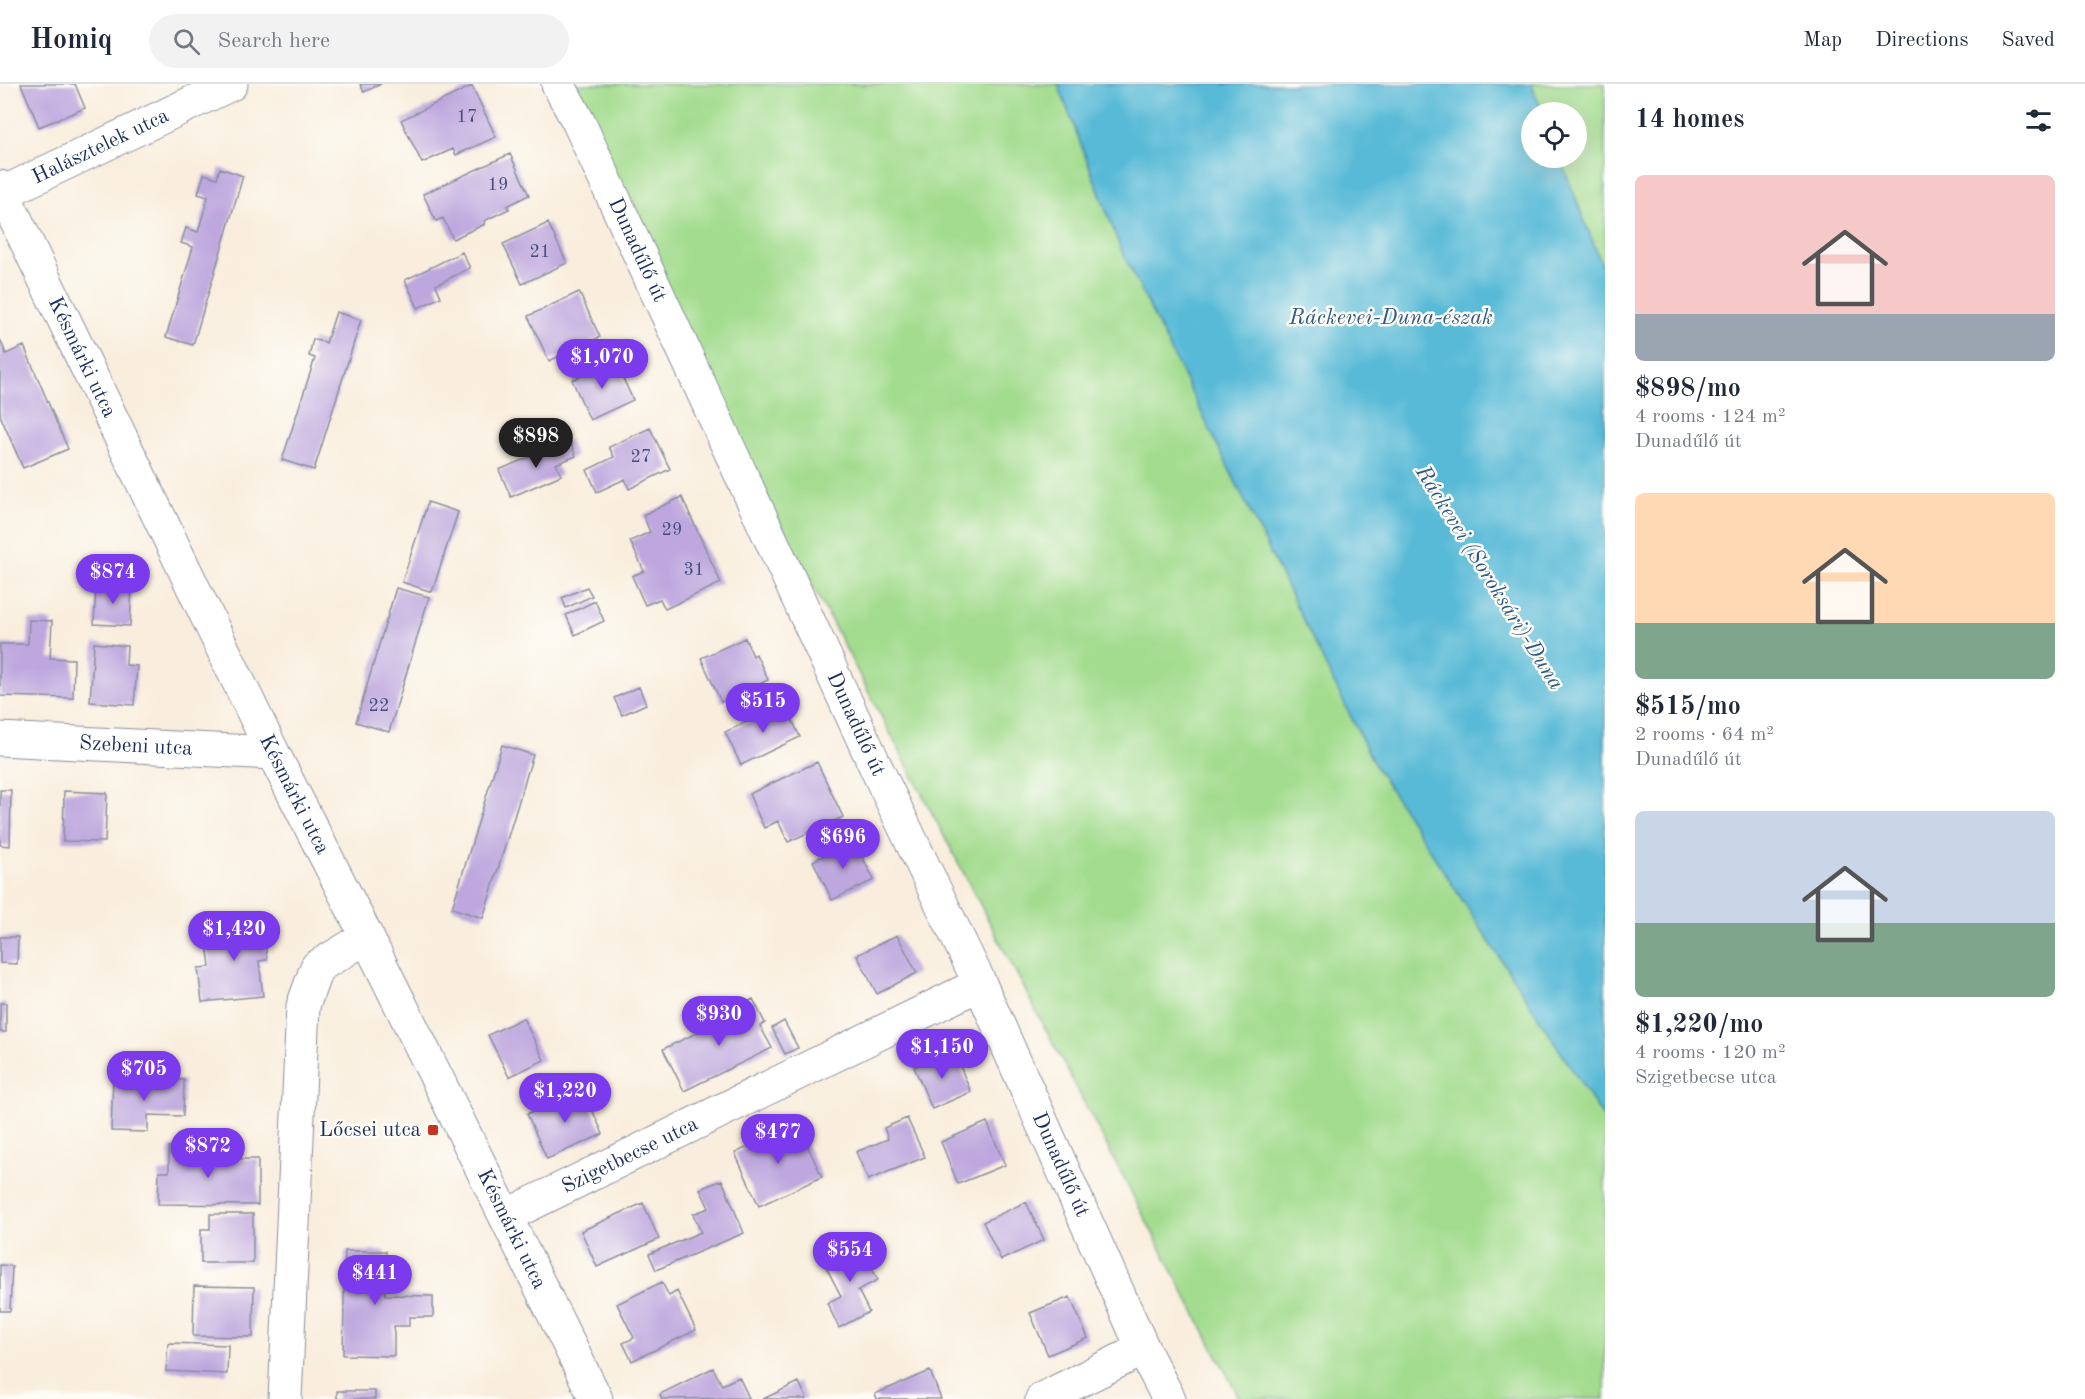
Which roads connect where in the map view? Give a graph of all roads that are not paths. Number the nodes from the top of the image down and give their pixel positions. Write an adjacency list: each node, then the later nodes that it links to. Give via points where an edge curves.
1 (231, 84): 3 (street, Halásztelek utca)
2 (558, 84): 7 (street, Dunadűlő út)
3 (2, 190): 5 (street, Késmárki utca)
4 (0, 739): 5 (street, Szebeni utca)
5 (273, 753): 6 (street, Késmárki utca)
6 (367, 937): 8 (street, Késmárki utca); 10 (street, via 317,967 303,1006)
7 (980, 984): 8 (street, Szigetbecse utca); 9 (street, Dunadűlő út)
8 (506, 1216): 11 (street, Késmárki utca)
9 (1143, 1349): 12 (street); 13 (street, Dunadűlő út)
10 (285, 1399)
11 (596, 1399)
12 (1042, 1399)
13 (1169, 1399)

